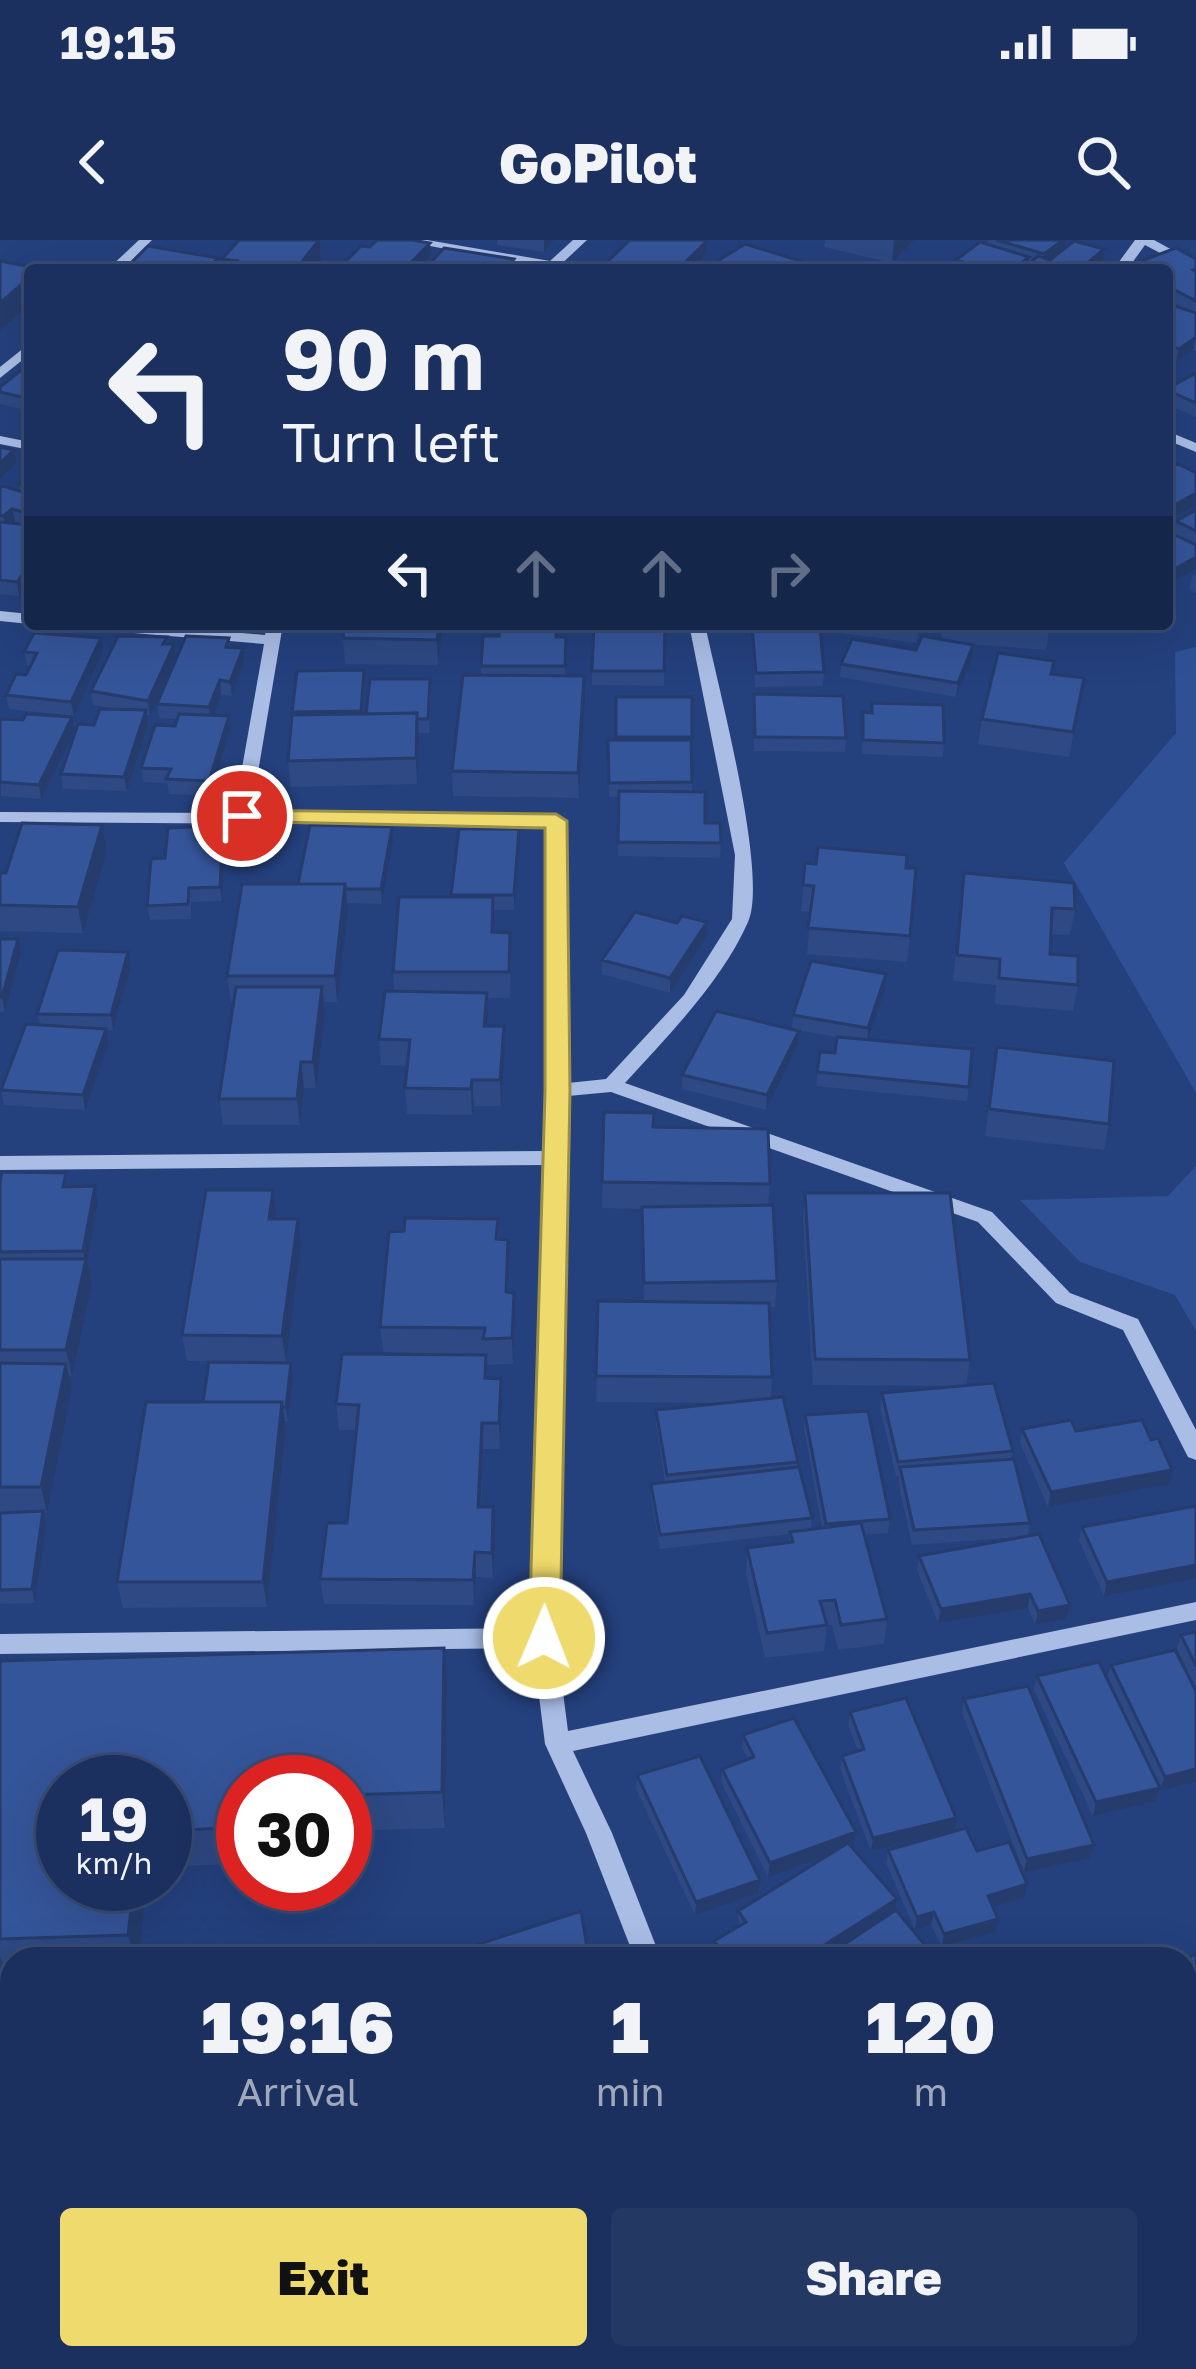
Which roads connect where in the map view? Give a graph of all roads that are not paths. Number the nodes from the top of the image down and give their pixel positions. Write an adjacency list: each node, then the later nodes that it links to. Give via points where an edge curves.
1 (146, 240): 5 (street)
2 (404, 240): 6 (street)
3 (580, 240): 7 (street)
4 (1143, 240): 8 (street); 9 (street)
5 (120, 264)
6 (534, 264)
7 (553, 264)
8 (1125, 264)
9 (1196, 268)
10 (24, 352): 11 (street)
11 (0, 374)
12 (227, 630): 14 (street)
13 (698, 630): 17 (street, via 744,855 741,920 692,999)
14 (274, 632): 15 (street)
15 (242, 816): 16 (street); 18 (street, via 556,821)
16 (0, 817)
17 (612, 1084): 18 (street); 21 (street, via 985,1217 1063,1298 1132,1325)
18 (558, 1091): 19 (street)
19 (555, 1157): 20 (street); 23 (street)
20 (0, 1163)
21 (1196, 1451)
22 (1196, 1611): 25 (street)
23 (544, 1638): 24 (street); 25 (street)
24 (0, 1644)
25 (557, 1744): 26 (street)
26 (643, 1947)

